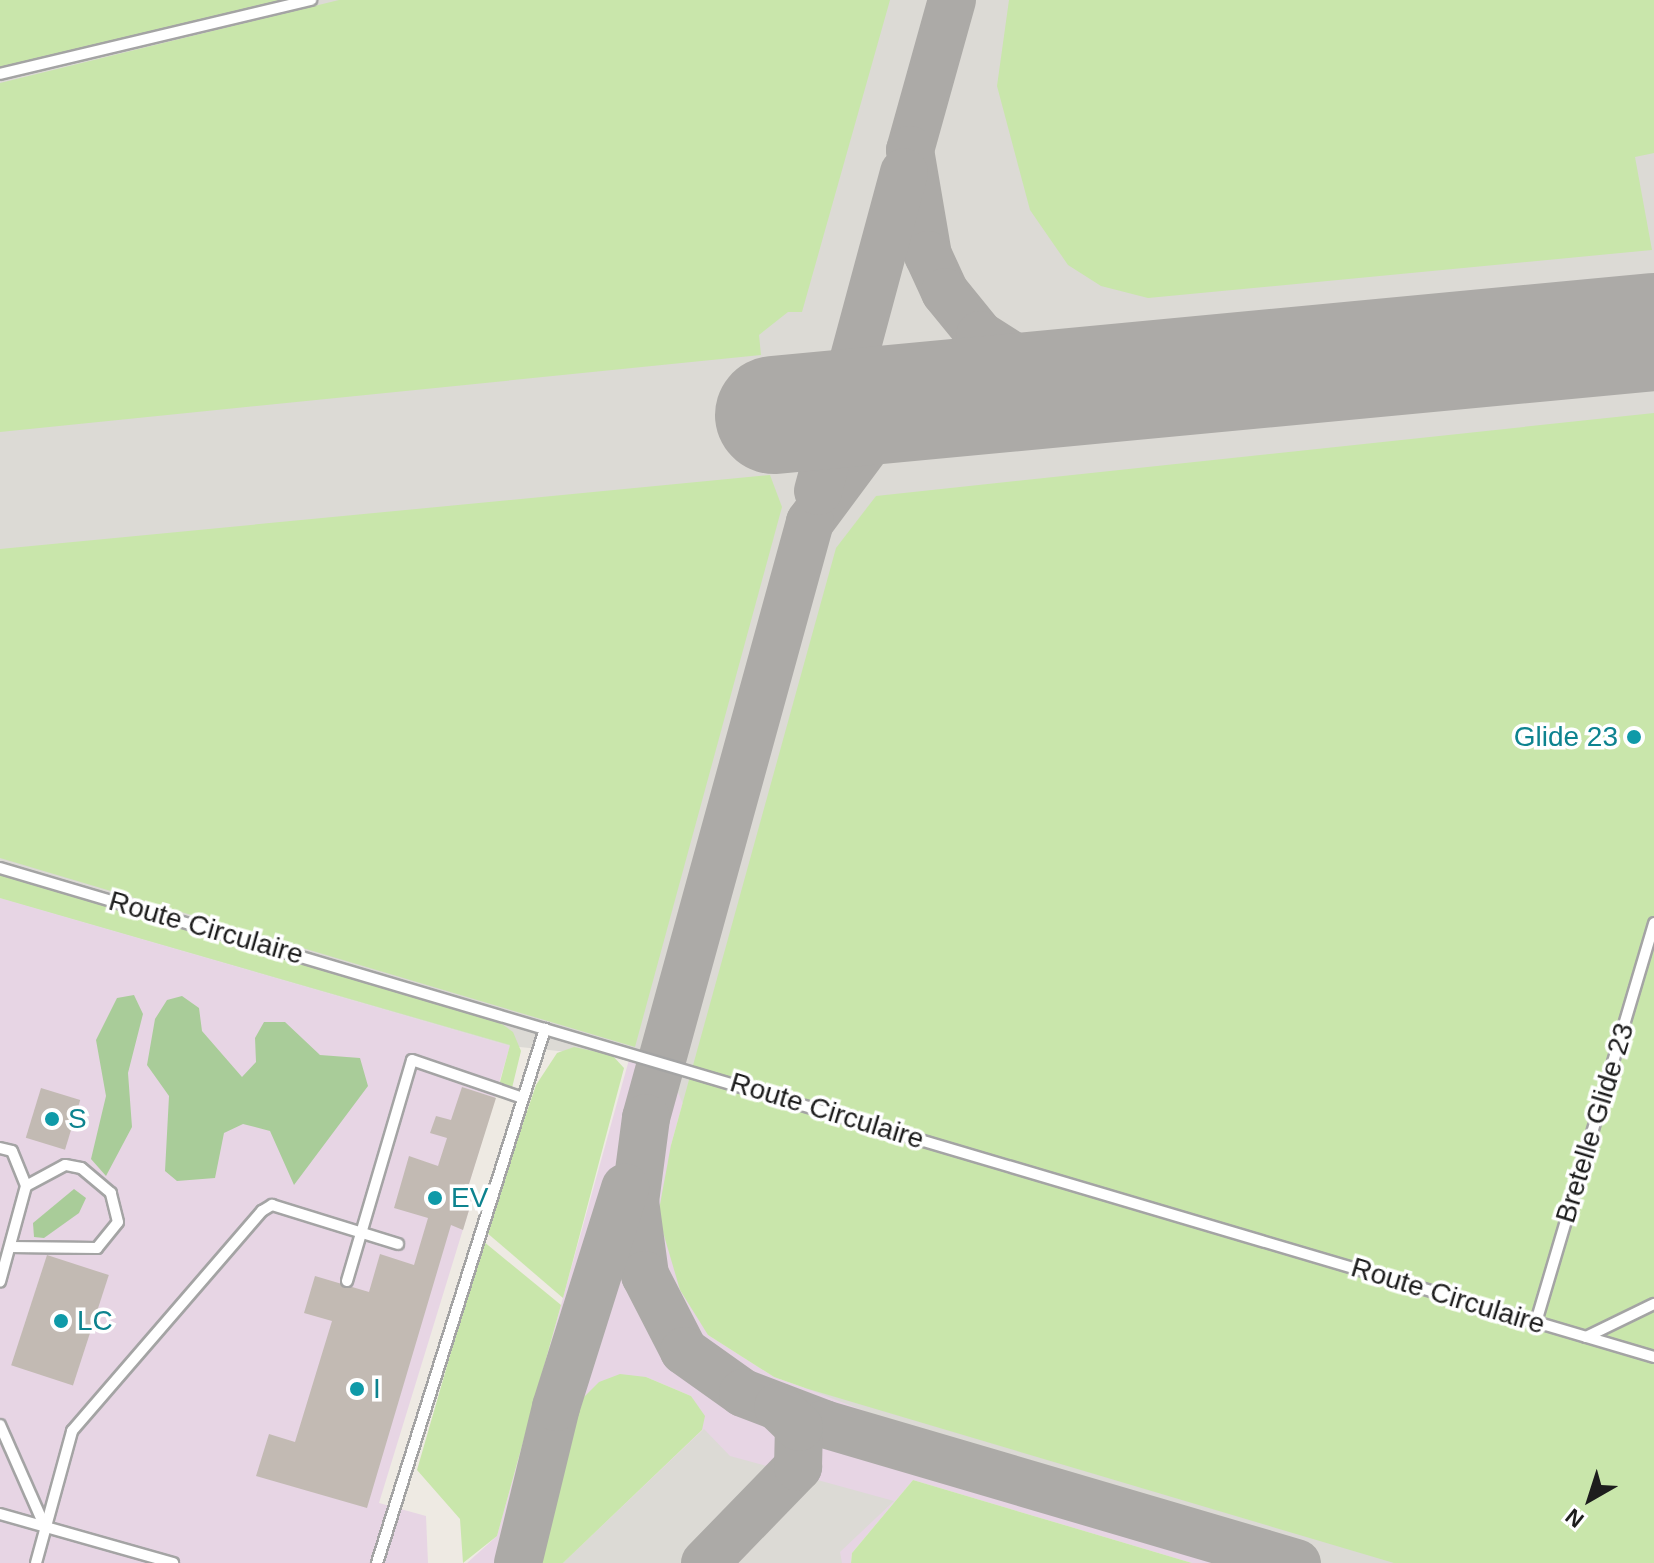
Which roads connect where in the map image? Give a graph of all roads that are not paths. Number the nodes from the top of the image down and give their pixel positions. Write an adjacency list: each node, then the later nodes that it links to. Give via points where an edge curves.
1 (311, 0): 2 (lane)
2 (0, 74)
3 (0, 868): 5 (lane, Route Circulaire)
4 (1654, 923): 15 (lane, Bretelle Glide 23)
5 (545, 1029): 6 (lane); 15 (lane, Route Circulaire)
6 (523, 1098): 9 (lane, via 412,1060); 23 (lane)
7 (0, 1148): 8 (lane, via 12,1151)
8 (26, 1186): 11 (lane); 11 (lane, via 65,1165 81,1168 111,1193 118,1222 97,1248)
9 (362, 1232): 10 (lane); 12 (lane); 20 (lane, via 272,1205 262,1211 72,1431)
10 (398, 1244)
11 (10, 1247): 13 (lane)
12 (347, 1281)
13 (0, 1282)
14 (1654, 1304): 16 (lane)
15 (1536, 1322): 16 (lane, Route Circulaire)
16 (1586, 1337): 17 (lane, Route Circulaire)
17 (1654, 1357)
18 (0, 1425): 20 (lane)
19 (0, 1514): 20 (lane)
20 (45, 1527): 21 (lane); 22 (lane)
21 (36, 1563)
22 (173, 1563)
23 (377, 1563)

